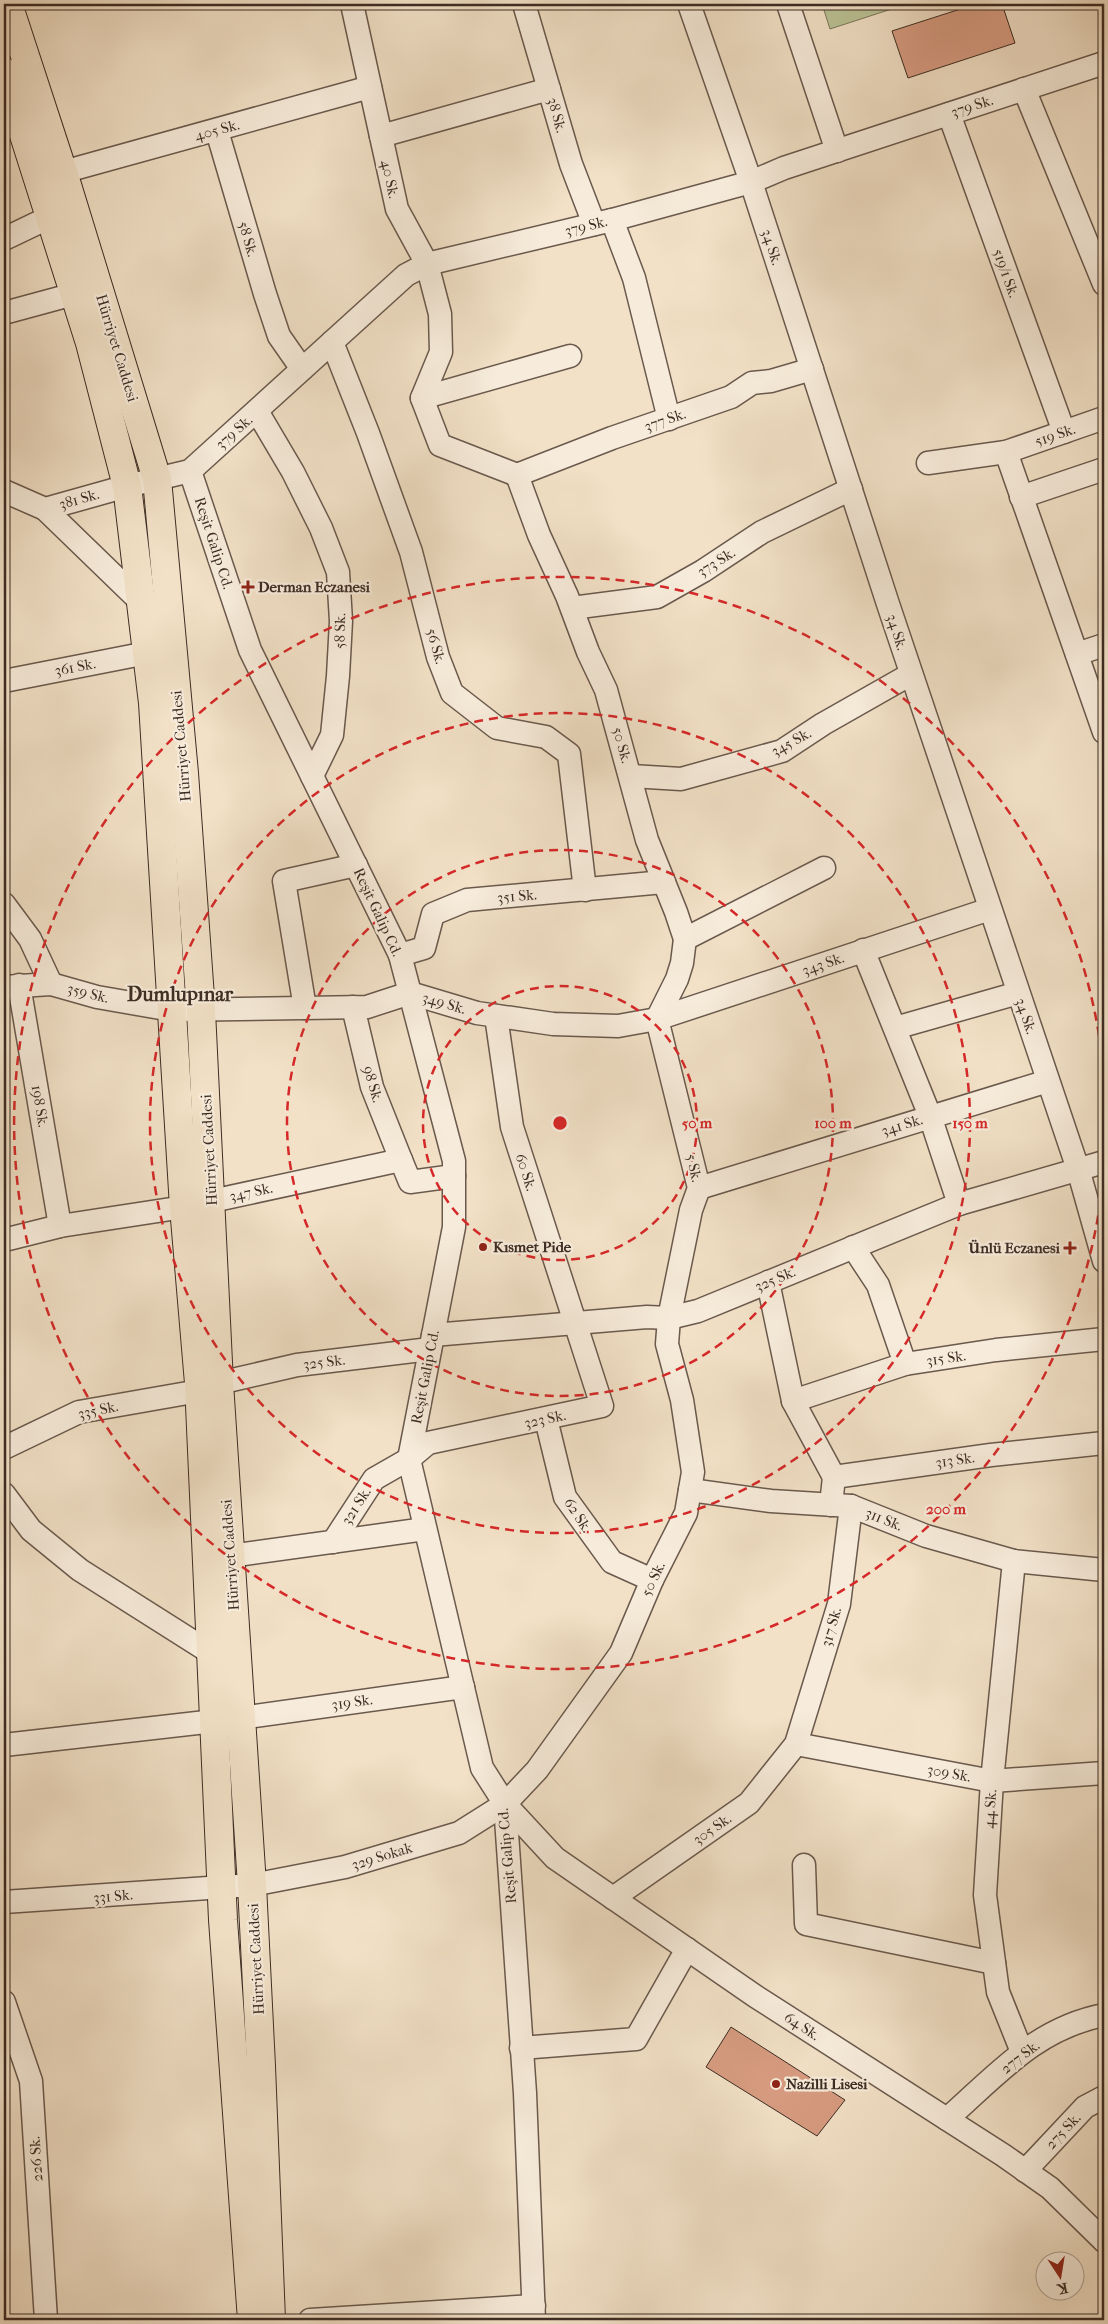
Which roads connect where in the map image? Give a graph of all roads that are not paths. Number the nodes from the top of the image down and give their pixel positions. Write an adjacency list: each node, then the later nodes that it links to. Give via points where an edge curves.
1 (8, 4): 15 (main road, Hürriyet Caddesi)
2 (352, 4): 8 (street, 40 Sk.)
3 (524, 4): 9 (street, 38 Sk.)
4 (689, 4): 16 (street, 34 Sk.)
5 (788, 4): 14 (street)
6 (1104, 63): 10 (street, 379 Sk.)
7 (4, 72): 17 (main road, Hürriyet Caddesi)
8 (370, 88): 12 (street, 405 Sk.); 13 (street, 40 Sk.)
9 (549, 89): 13 (street); 18 (street, 38 Sk., via 571,164)
10 (1024, 89): 11 (street, 379 Sk.); 21 (street)
11 (949, 114): 14 (street, 379 Sk.); 32 (street, 519/1 Sk.)
12 (217, 130): 15 (street, 405 Sk.); 26 (street, 58 Sk., via 276,327)
13 (381, 136): 20 (street, 40 Sk., via 397,209)
14 (837, 151): 16 (street, 379 Sk.)
15 (63, 172): 38 (main road, Hürriyet Caddesi)
16 (751, 182): 18 (street, 379 Sk.); 27 (street, 34 Sk.)
17 (50, 218): 19 (street); 22 (main road, Hürriyet Caddesi)
18 (603, 222): 20 (street, 379 Sk.); 31 (street, 38 Sk., via 634,278)
19 (4, 239)
20 (427, 264): 24 (street, 379 Sk., via 406,275); 28 (street, 40 Sk., via 440,314 441,352)
21 (1104, 284)
22 (74, 294): 23 (street); 39 (main road, Hürriyet Caddesi)
23 (4, 313)
24 (332, 342): 26 (street, 379 Sk.); 57 (street, 56 Sk., via 411,552 438,657 452,693 496,728 546,737 569,754)
25 (570, 356): 28 (street)
26 (302, 369): 29 (street, 379 Sk.)
27 (812, 369): 31 (street, 377 Sk., via 752,383 731,397); 40 (street, 34 Sk.)
28 (422, 398): 37 (street, via 440,444)
29 (257, 411): 36 (street, 379 Sk.); 52 (street, 58 Sk., via 293,472 321,528 338,572 341,621 332,735)
30 (1104, 418): 32 (street, 519 Sk.)
31 (669, 419): 37 (street, 377 Sk.)
32 (1064, 432): 33 (street, 519 Sk.)
33 (1006, 452): 34 (street, 519 Sk.); 42 (street)
34 (928, 463)
35 (1104, 469): 42 (street)
36 (190, 471): 38 (street, 379 Sk.); 52 (street, Reşit Galip Cd., via 250,650)
37 (517, 475): 45 (street, 50 Sk., via 542,544)
38 (157, 479): 39 (street, 379 Sk.); 70 (main road, Hürriyet Caddesi, via 184,773)
39 (127, 486): 43 (street, 381 Sk.); 44 (main road, Hürriyet Caddesi)
40 (851, 489): 45 (street, 373 Sk., via 762,532 703,571 657,596); 49 (street, 34 Sk.)
41 (4, 491): 43 (street, 381 Sk.)
42 (1021, 497): 48 (street)
43 (45, 509): 44 (street)
44 (141, 602): 47 (main road, Hürriyet Caddesi)
45 (572, 608): 53 (street, 50 Sk., via 606,690)
46 (1104, 644): 48 (street)
47 (147, 653): 50 (street, 361 Sk.); 69 (main road, Hürriyet Caddesi)
48 (1077, 654): 51 (street)
49 (911, 674): 53 (street, 345 Sk., via 782,751 681,779); 59 (street, 34 Sk.)
50 (4, 681)
51 (1104, 732)
52 (312, 776): 54 (street, Reşit Galip Cd.)
53 (631, 776): 56 (street, 50 Sk., via 646,840)
54 (356, 865): 62 (street, Reşit Galip Cd.); 68 (street, via 284,882)
55 (824, 868): 60 (street)
56 (664, 882): 57 (street, 351 Sk.); 60 (street, 50 Sk.)
57 (585, 890): 62 (street, 351 Sk., via 467,900 433,914 424,948)
58 (4, 904): 63 (street, via 30,939)
59 (990, 909): 61 (street, 343 Sk.); 65 (street, 34 Sk.)
60 (685, 940): 72 (street, 50 Sk., via 677,979)
61 (863, 950): 72 (street, 343 Sk.); 73 (street)
62 (400, 955): 66 (street, Reşit Galip Cd.)
63 (51, 984): 64 (street, 359 Sk.); 69 (street, 359 Sk., via 96,997)
64 (12, 986): 84 (street, 198 Sk.)
65 (1018, 993): 73 (street); 74 (street, 34 Sk.)
66 (410, 994): 67 (street, 349 Sk., via 368,1007); 71 (street, 349 Sk.); 79 (street, Reşit Galip Cd., via 454,1161)
67 (353, 1007): 68 (street, 349 Sk.); 76 (street, 98 Sk., via 372,1087)
68 (305, 1008): 70 (street, 349 Sk.)
69 (172, 1010): 70 (street, 359 Sk.); 83 (main road, Hürriyet Caddesi)
70 (201, 1011): 81 (main road, Hürriyet Caddesi)
71 (496, 1016): 72 (street, 349 Sk., via 553,1024 618,1026); 90 (street, 60 Sk., via 512,1128)
72 (657, 1019): 80 (street, 5 Sk.)
73 (895, 1028): 75 (street)
74 (1048, 1081): 75 (street, 341 Sk.); 78 (street, 34 Sk.)
75 (930, 1116): 80 (street, 341 Sk.); 82 (street)
76 (401, 1160): 79 (street, via 410,1182); 81 (street, 347 Sk.)
77 (1104, 1162): 78 (street, 325 Sk.)
78 (1078, 1169): 82 (street, 325 Sk.); 87 (street, 34 Sk.)
79 (454, 1176): 92 (street, Reşit Galip Cd., via 454,1227)
80 (699, 1188): 89 (street, 5 Sk., via 691,1210)
81 (212, 1201): 83 (street, 347 Sk.); 94 (main road, Hürriyet Caddesi)
82 (959, 1204): 86 (street, 325 Sk.)
83 (184, 1207): 84 (street, 347 Sk.); 94 (main road, Hürriyet Caddesi)
84 (60, 1226): 85 (street, 347 Sk.)
85 (4, 1240)
86 (853, 1247): 88 (street, 325 Sk.); 93 (street, via 878,1285)
87 (1104, 1262)
88 (768, 1282): 89 (street, 325 Sk., via 698,1312); 95 (street)
89 (670, 1318): 90 (street, 325 Sk.); 101 (street, 50 Sk., via 667,1344 682,1400 693,1472)
90 (575, 1323): 92 (street, 325 Sk.); 96 (street, 323 Sk., via 602,1406)
91 (1104, 1339): 93 (street, 315 Sk., via 996,1350)
92 (432, 1342): 94 (street, 325 Sk., via 297,1365); 99 (street, Reşit Galip Cd.)
93 (905, 1364): 95 (street, 315 Sk.)
94 (209, 1387): 98 (street, 335 Sk., via 79,1412); 106 (main road, Hürriyet Caddesi); 110 (main road, Hürriyet Caddesi)
95 (793, 1401): 100 (street)
96 (546, 1419): 99 (street, 323 Sk., via 428,1443); 109 (street, 62 Sk., via 565,1497 612,1562)
97 (1104, 1443): 100 (street, 313 Sk.)
98 (4, 1448)
99 (409, 1460): 104 (street, Reşit Galip Cd.); 105 (street, 321 Sk., via 374,1479)
100 (834, 1477): 103 (street)
101 (690, 1490): 103 (street, 311 Sk., via 771,1501); 109 (street, 50 Sk., via 686,1512)
102 (4, 1494): 110 (street, via 31,1530 80,1570)
103 (841, 1505): 107 (street, 311 Sk., via 926,1536); 115 (street, 317 Sk., via 839,1604)
104 (425, 1529): 105 (street, 321 Sk.); 111 (street, Reşit Galip Cd.)
105 (334, 1542): 106 (street, 321 Sk.)
106 (230, 1556): 112 (main road, Hürriyet Caddesi)
107 (1014, 1561): 108 (street, 311 Sk.); 118 (street, 44 Sk.)
108 (1104, 1570)
109 (652, 1580): 119 (street, 50 Sk., via 621,1653 537,1770)
110 (211, 1653): 112 (main road, Hürriyet Caddesi)
111 (463, 1687): 112 (street, 319 Sk.); 119 (street, Reşit Galip Cd., via 482,1768)
112 (228, 1719): 114 (street, 319 Sk.); 121 (main road, Hürriyet Caddesi); 122 (main road, Hürriyet Caddesi)
113 (4, 1740): 114 (street)
114 (4, 1744): 116 (street)
115 (796, 1744): 118 (street, 309 Sk.); 123 (street, 305 Sk., via 749,1803)
116 (4, 1754)
117 (1104, 1773): 118 (street, 309 Sk.)
118 (992, 1781): 126 (street, 44 Sk., via 985,1895)
119 (505, 1804): 121 (street, 329 Sokak, via 459,1833 345,1867); 123 (street, 64 Sk., via 555,1858); 130 (street, Reşit Galip Cd.)
120 (804, 1865): 126 (street, via 806,1924)
121 (252, 1885): 122 (street, 329 Sokak); 139 (main road, Hürriyet Caddesi)
122 (222, 1887): 124 (street, 331 Sk.); 138 (main road, Hürriyet Caddesi)
123 (613, 1898): 125 (street, 64 Sk.)
124 (4, 1902)
125 (687, 1949): 130 (street, via 636,2039); 133 (street, 64 Sk.)
126 (994, 1963): 131 (street, 44 Sk., via 998,1992)
127 (4, 2002): 129 (street, 226 Sk.)
128 (1104, 2015): 131 (street, 277 Sk., via 1085,2018 1056,2030)
129 (8, 2030): 137 (street, 226 Sk., via 31,2081)
130 (521, 2048): 136 (street, Reşit Galip Cd.)
131 (1022, 2052): 133 (street, 277 Sk.)
132 (1104, 2097): 134 (street, 275 Sk., via 1085,2107)
133 (947, 2119): 134 (street, 64 Sk.)
134 (1026, 2171): 135 (street, 64 Sk.)
135 (1101, 2232)
136 (534, 2313): 140 (street)
137 (46, 2320)
138 (252, 2320)
139 (271, 2320)
140 (310, 2320)

